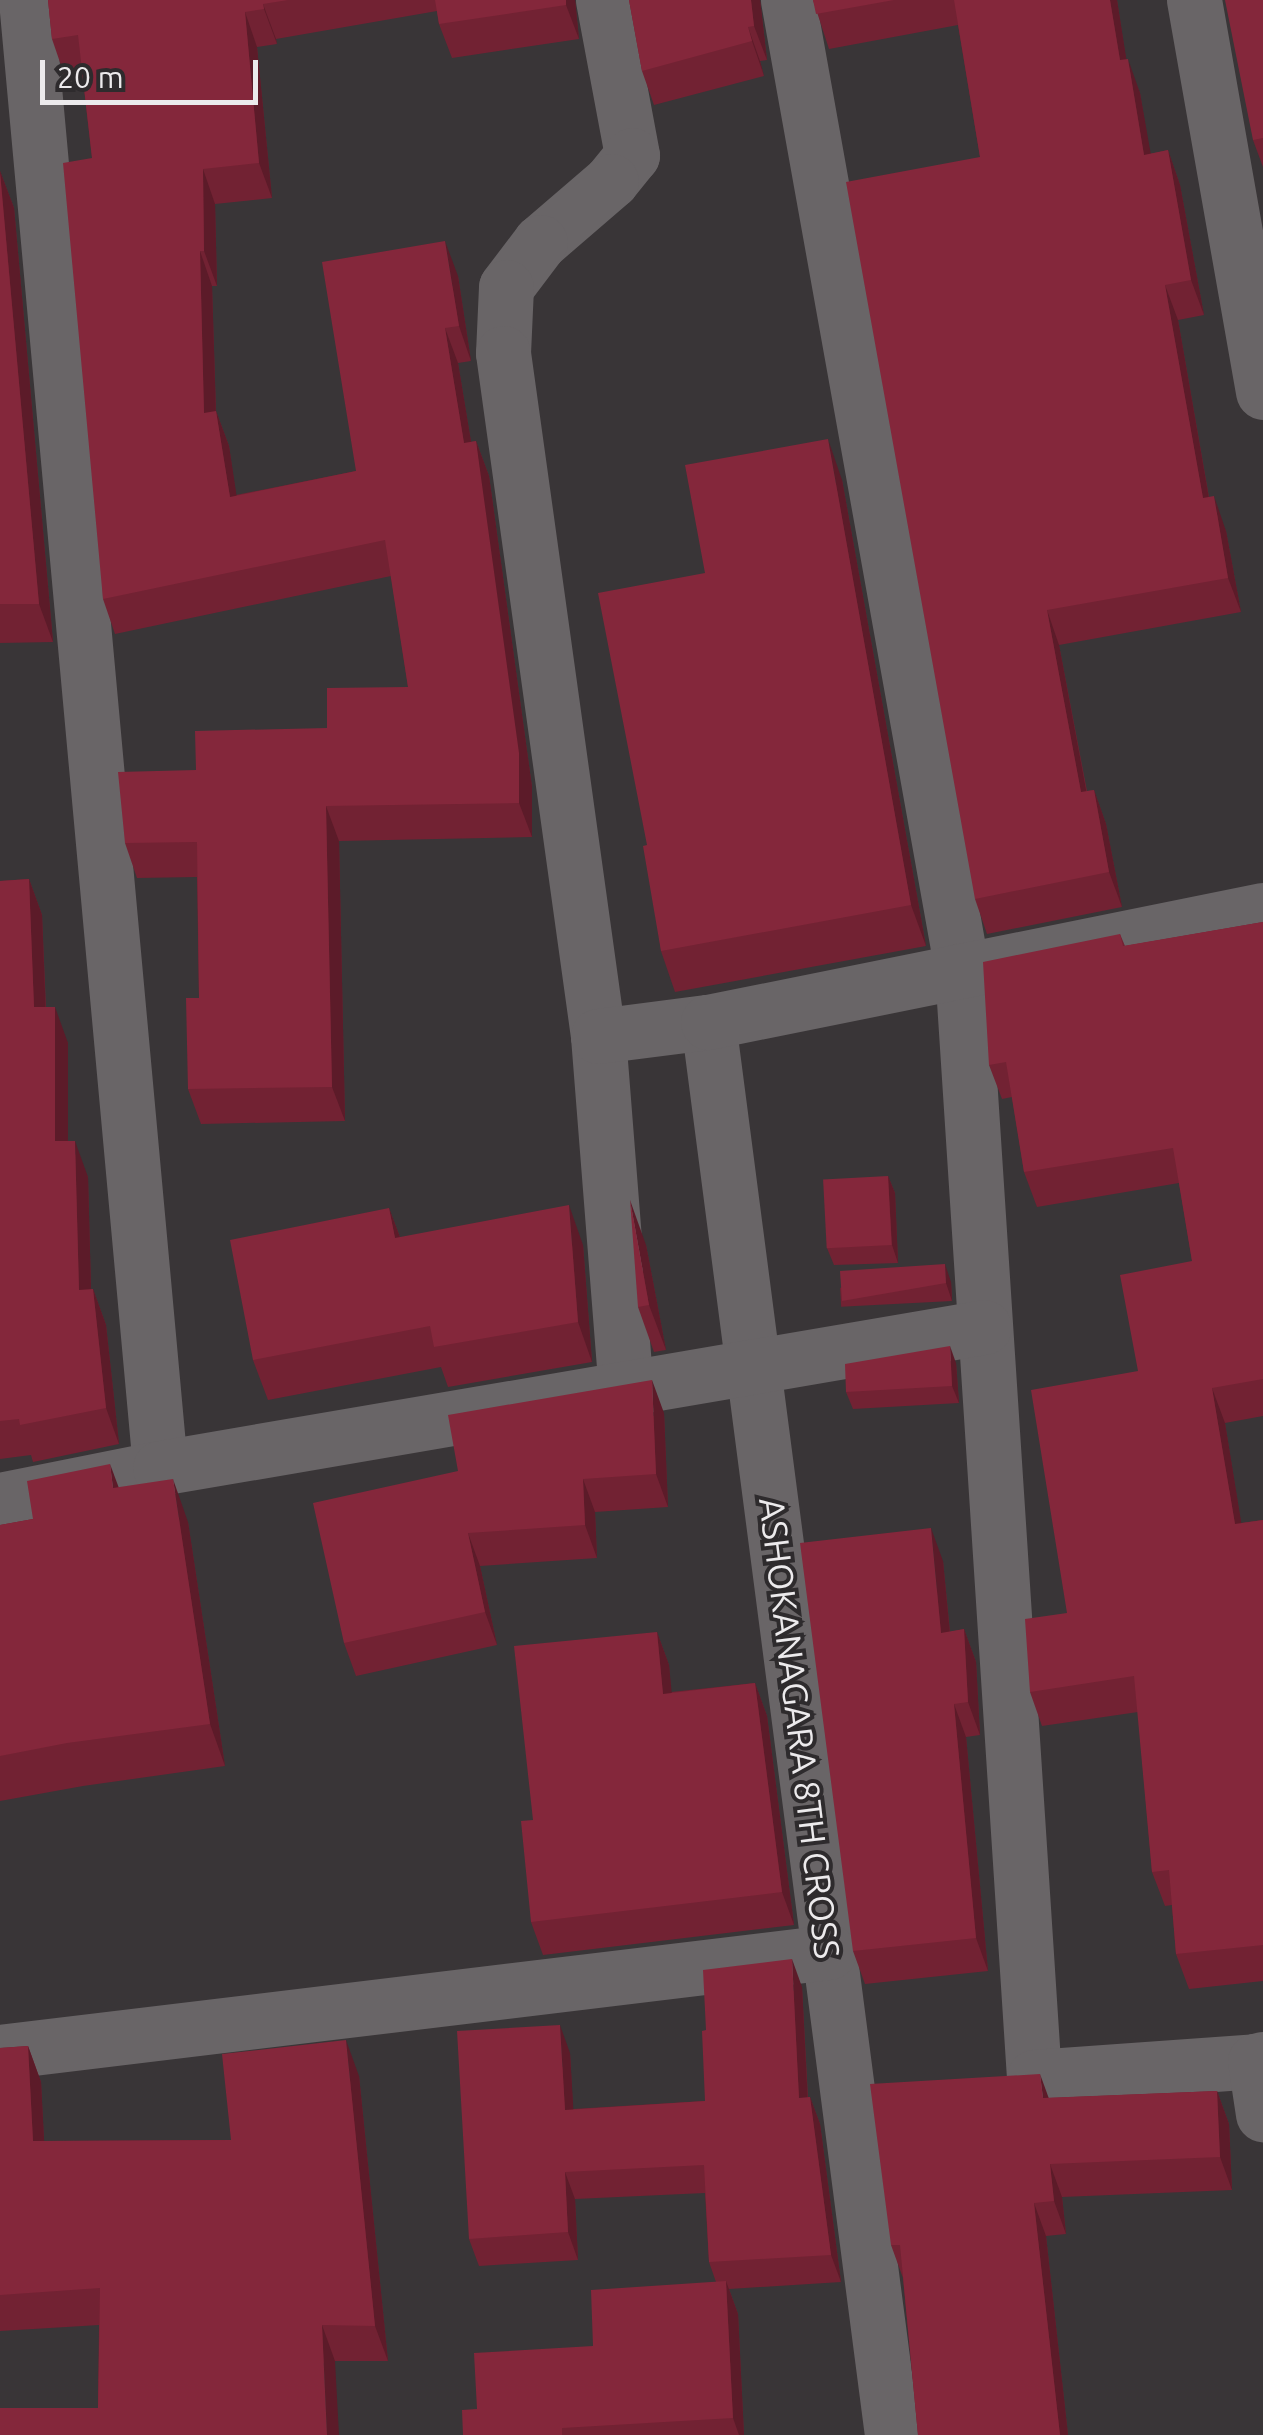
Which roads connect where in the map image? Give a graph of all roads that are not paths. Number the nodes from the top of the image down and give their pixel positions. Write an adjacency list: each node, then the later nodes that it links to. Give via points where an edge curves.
1 (26, 0): 13 (street)
2 (603, 0): 9 (street, via 632,155 611,182 540,242 506,287 503,353)
3 (788, 0): 7 (street)
4 (1194, 0): 5 (street)
5 (1263, 392)
6 (1263, 910): 7 (street)
7 (962, 970): 8 (street); 10 (street)
8 (708, 1022): 9 (street); 11 (street, ASHOKANAGARA 8TH CROSS)
9 (598, 1036): 12 (street)
10 (984, 1327): 11 (street); 18 (street)
11 (754, 1369): 12 (street); 15 (street, ASHOKANAGARA 8TH CROSS)
12 (626, 1390): 13 (street)
13 (160, 1468): 14 (street)
14 (0, 1500)
15 (829, 1952): 16 (street); 21 (street, ASHOKANAGARA 8TH CROSS)
16 (0, 2052)
17 (1259, 2060): 18 (street); 22 (street)
18 (1034, 2078): 19 (street)
19 (977, 2080)
20 (902, 2083): 21 (street)
21 (846, 2085): 23 (street, ASHOKANAGARA 8TH CROSS)
22 (1263, 2114)
23 (892, 2435)

